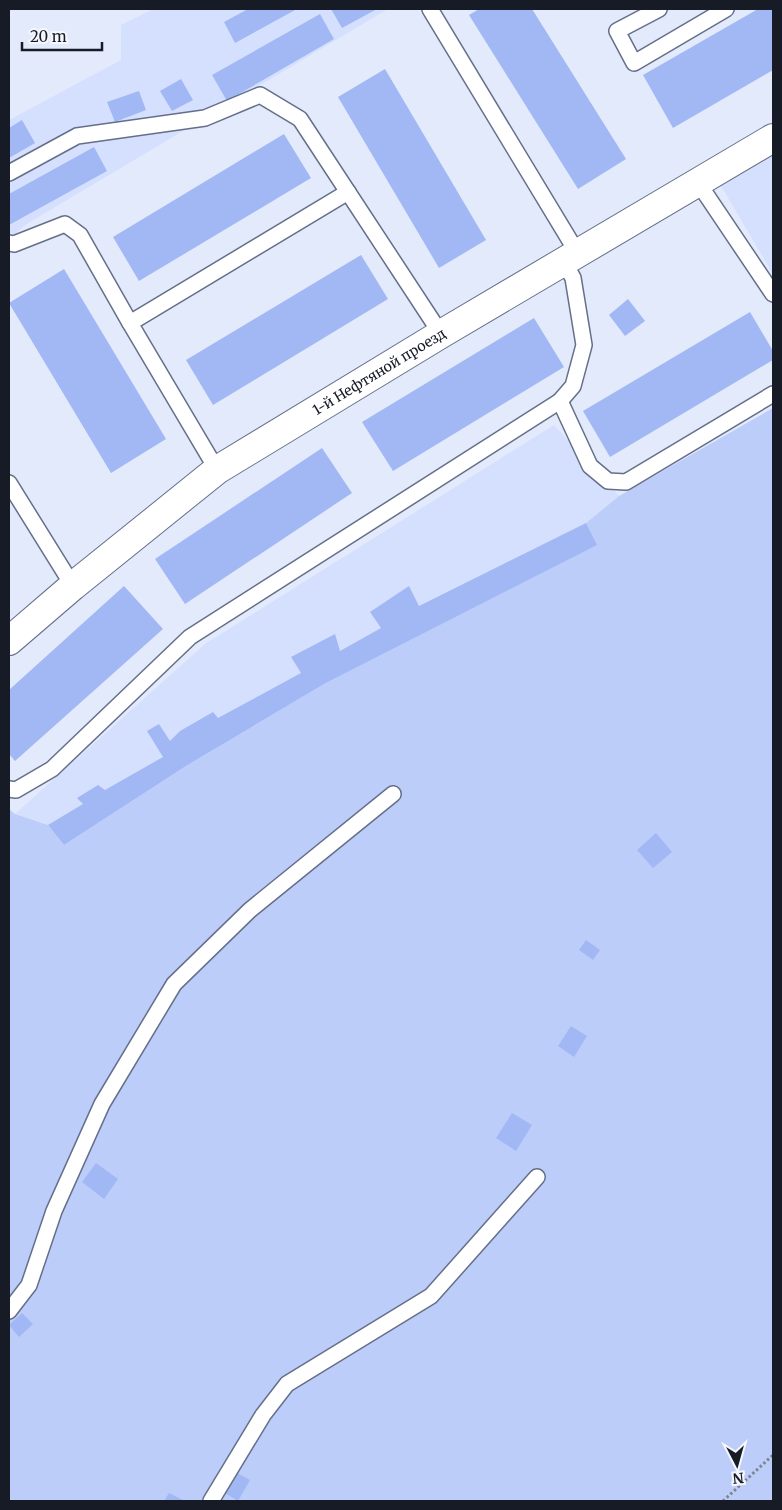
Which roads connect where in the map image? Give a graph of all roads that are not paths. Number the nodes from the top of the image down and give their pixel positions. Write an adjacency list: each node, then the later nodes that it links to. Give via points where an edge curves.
1 (430, 9): 9 (lane)
2 (659, 9): 3 (lane, via 617,31 634,62)
3 (726, 9)
4 (773, 138): 6 (street, 1-й Нефтяной проезд)
5 (9, 173): 7 (lane, via 77,136 205,118 260,95 300,119)
6 (699, 184): 9 (street, 1-й Нефтяной проезд); 10 (lane)
7 (348, 192): 11 (lane); 12 (lane)
8 (9, 243): 11 (lane, via 14,244 65,224 80,235)
9 (571, 258): 12 (street, 1-й Нефтяной проезд); 14 (lane, via 584,345 573,386)
10 (773, 294)
11 (130, 323): 15 (lane)
12 (441, 334): 15 (street, 1-й Нефтяной проезд)
13 (773, 394): 14 (lane, via 626,482 608,481 590,466)
14 (560, 401): 19 (lane, via 190,637 52,769 16,790)
15 (217, 470): 17 (street, 1-й Нефтяной проезд)
16 (9, 483): 17 (lane)
17 (73, 586): 18 (street, 1-й Нефтяной проезд)
18 (9, 641)
19 (9, 789)
20 (393, 794): 22 (lane, via 250,910 174,984 102,1104 54,1211 29,1286)
21 (537, 1177): 23 (lane, via 431,1296 287,1384 263,1415)
22 (9, 1311)
23 (212, 1501)

